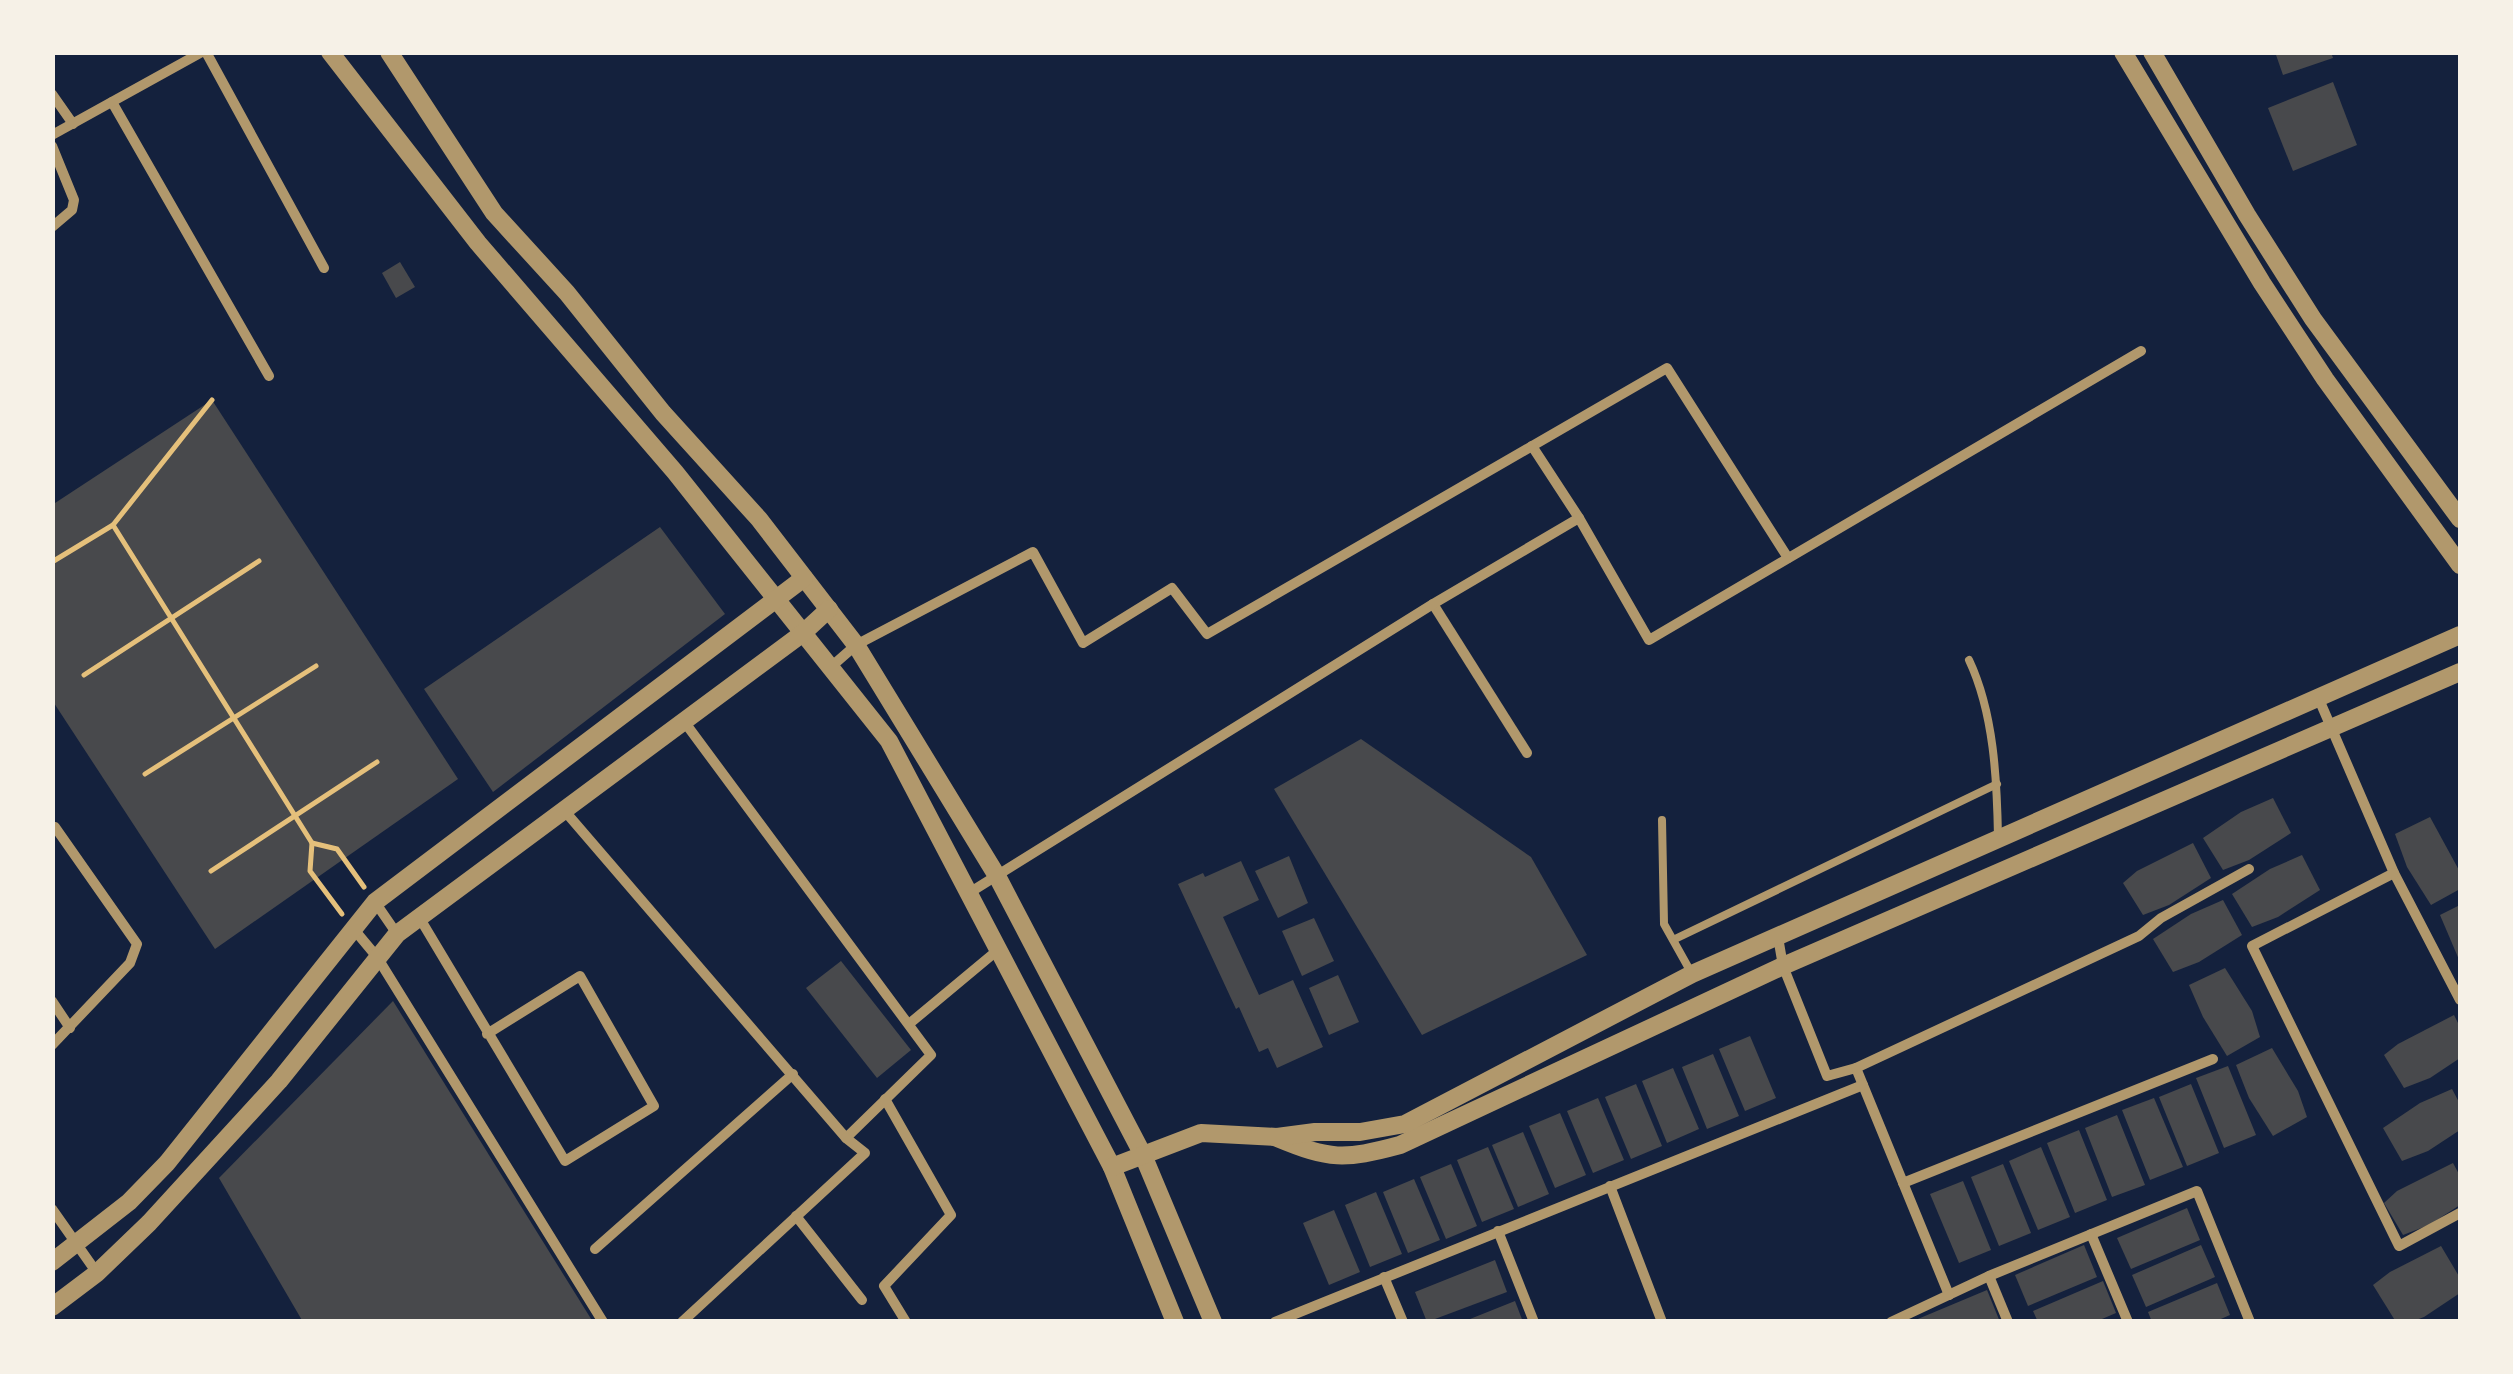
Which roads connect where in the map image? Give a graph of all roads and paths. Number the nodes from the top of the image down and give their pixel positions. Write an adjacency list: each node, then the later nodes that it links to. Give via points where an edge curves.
1 (204, 52): 7 (street); 12 (street)
2 (330, 52): 25 (street, via 478,243)
3 (389, 52): 24 (street, via 494,213)
4 (2123, 52): 23 (street, via 2325,379)
5 (2152, 52): 18 (street, via 2313,319)
6 (52, 94): 8 (street)
7 (112, 102): 8 (street); 14 (street)
8 (72, 124): 9 (street)
9 (52, 135)
10 (52, 146): 11 (street, via 74,200)
11 (52, 227)
12 (324, 268)
13 (2142, 351): 20 (street)
14 (269, 376)
15 (212, 400): 19 (path)
16 (1532, 446): 17 (street); 20 (street, via 1667,368); 31 (street, via 1207,634 1172,588 1083,643 1033,552)
17 (1580, 518): 20 (street, via 1649,640); 26 (street)
18 (2460, 519)
19 (113, 525): 22 (path); 28 (path)
20 (1788, 558)
21 (260, 561): 28 (path)
22 (52, 562)
23 (2460, 564)
24 (804, 578): 25 (street); 27 (street)
25 (776, 601): 29 (street); 56 (street)
26 (1433, 604): 41 (street); 54 (street)
27 (829, 609): 29 (street); 31 (street)
28 (170, 618): 36 (path); 38 (path)
29 (803, 632): 34 (street); 39 (street)
30 (2460, 635): 37 (street)
31 (856, 644): 34 (street); 54 (street)
32 (1969, 660): 44 (lane)
33 (316, 666): 38 (path)
34 (832, 666): 55 (street, via 889,741)
35 (2460, 672): 40 (street)
36 (84, 675)
37 (2318, 697): 40 (street); 49 (street)
38 (233, 717): 43 (path); 46 (path)
39 (682, 719): 45 (street); 68 (street)
40 (2333, 728): 53 (street); 64 (street)
41 (1527, 753)
42 (377, 762): 46 (path)
43 (144, 774)
44 (1997, 784): 49 (lane); 61 (lane)
45 (563, 809): 57 (street); 74 (street)
46 (296, 817): 50 (path); 52 (path)
47 (1662, 820): 61 (lane, via 1664,924)
48 (55, 827): 69 (street, via 137,944 130,963)
49 (1998, 841): 60 (street)
50 (312, 844): 56 (path, via 337,849); 58 (path, via 310,872)
51 (2249, 869): 73 (street, via 2139,936)
52 (210, 872)
53 (2394, 873): 67 (street); 84 (street, via 2252,946 2399,1246)
54 (997, 876): 55 (street); 79 (street)
55 (969, 893): 62 (street)
56 (375, 902): 58 (street); 59 (street)
57 (418, 916): 59 (street); 70 (street)
58 (352, 927): 63 (street); 88 (street, via 167,1162)
59 (397, 934): 63 (street)
60 (1778, 937): 64 (street); 65 (street)
61 (1675, 939): 65 (lane)
62 (998, 949): 68 (street); 80 (street)
63 (377, 957): 91 (street, via 279,1082); 98 (street)
64 (1783, 966): 73 (street, via 1827,1076); 78 (street, via 1400,1145 1342,1156)
65 (1692, 974): 78 (street, via 1405,1124)
66 (52, 1000): 69 (street)
67 (2460, 1000)
68 (909, 1024): 76 (street, via 931,1055)
69 (70, 1028): 71 (street)
70 (486, 1034): 70 (street, via 566,1161 654,1106 580,976)
71 (52, 1045)
72 (2213, 1058): 81 (street)
73 (1856, 1068): 75 (street)
74 (794, 1074): 77 (street); 89 (street)
75 (1863, 1086): 81 (street); 82 (street)
76 (885, 1100): 77 (street); 100 (street, via 951,1216 884,1286)
77 (846, 1138): 85 (street, via 864,1152)
78 (1277, 1138): 79 (street, via 1200,1133)
79 (1143, 1155): 80 (street); 102 (street)
80 (1112, 1167): 101 (street)
81 (1903, 1184): 94 (street)
82 (1610, 1186): 86 (street); 106 (street)
83 (52, 1209): 88 (street)
84 (2460, 1214)
85 (796, 1216): 95 (street); 99 (street)
86 (1498, 1231): 93 (street); 105 (street)
87 (2091, 1234): 92 (street); 108 (street); 109 (street, via 2196,1191)
88 (78, 1245): 90 (street); 91 (street)
89 (595, 1249)
90 (52, 1262)
91 (97, 1272): 96 (street)
92 (1989, 1276): 94 (street); 107 (street)
93 (1384, 1277): 103 (street); 104 (street)
94 (1949, 1295): 97 (street)
95 (862, 1300)
96 (52, 1307)
97 (1894, 1321)
98 (603, 1322)
99 (682, 1322)
100 (906, 1322)
101 (1175, 1322)
102 (1213, 1322)
103 (1275, 1322)
104 (1403, 1322)
105 (1534, 1322)
106 (1662, 1322)
107 (2008, 1322)
108 (2128, 1322)
109 (2250, 1322)

